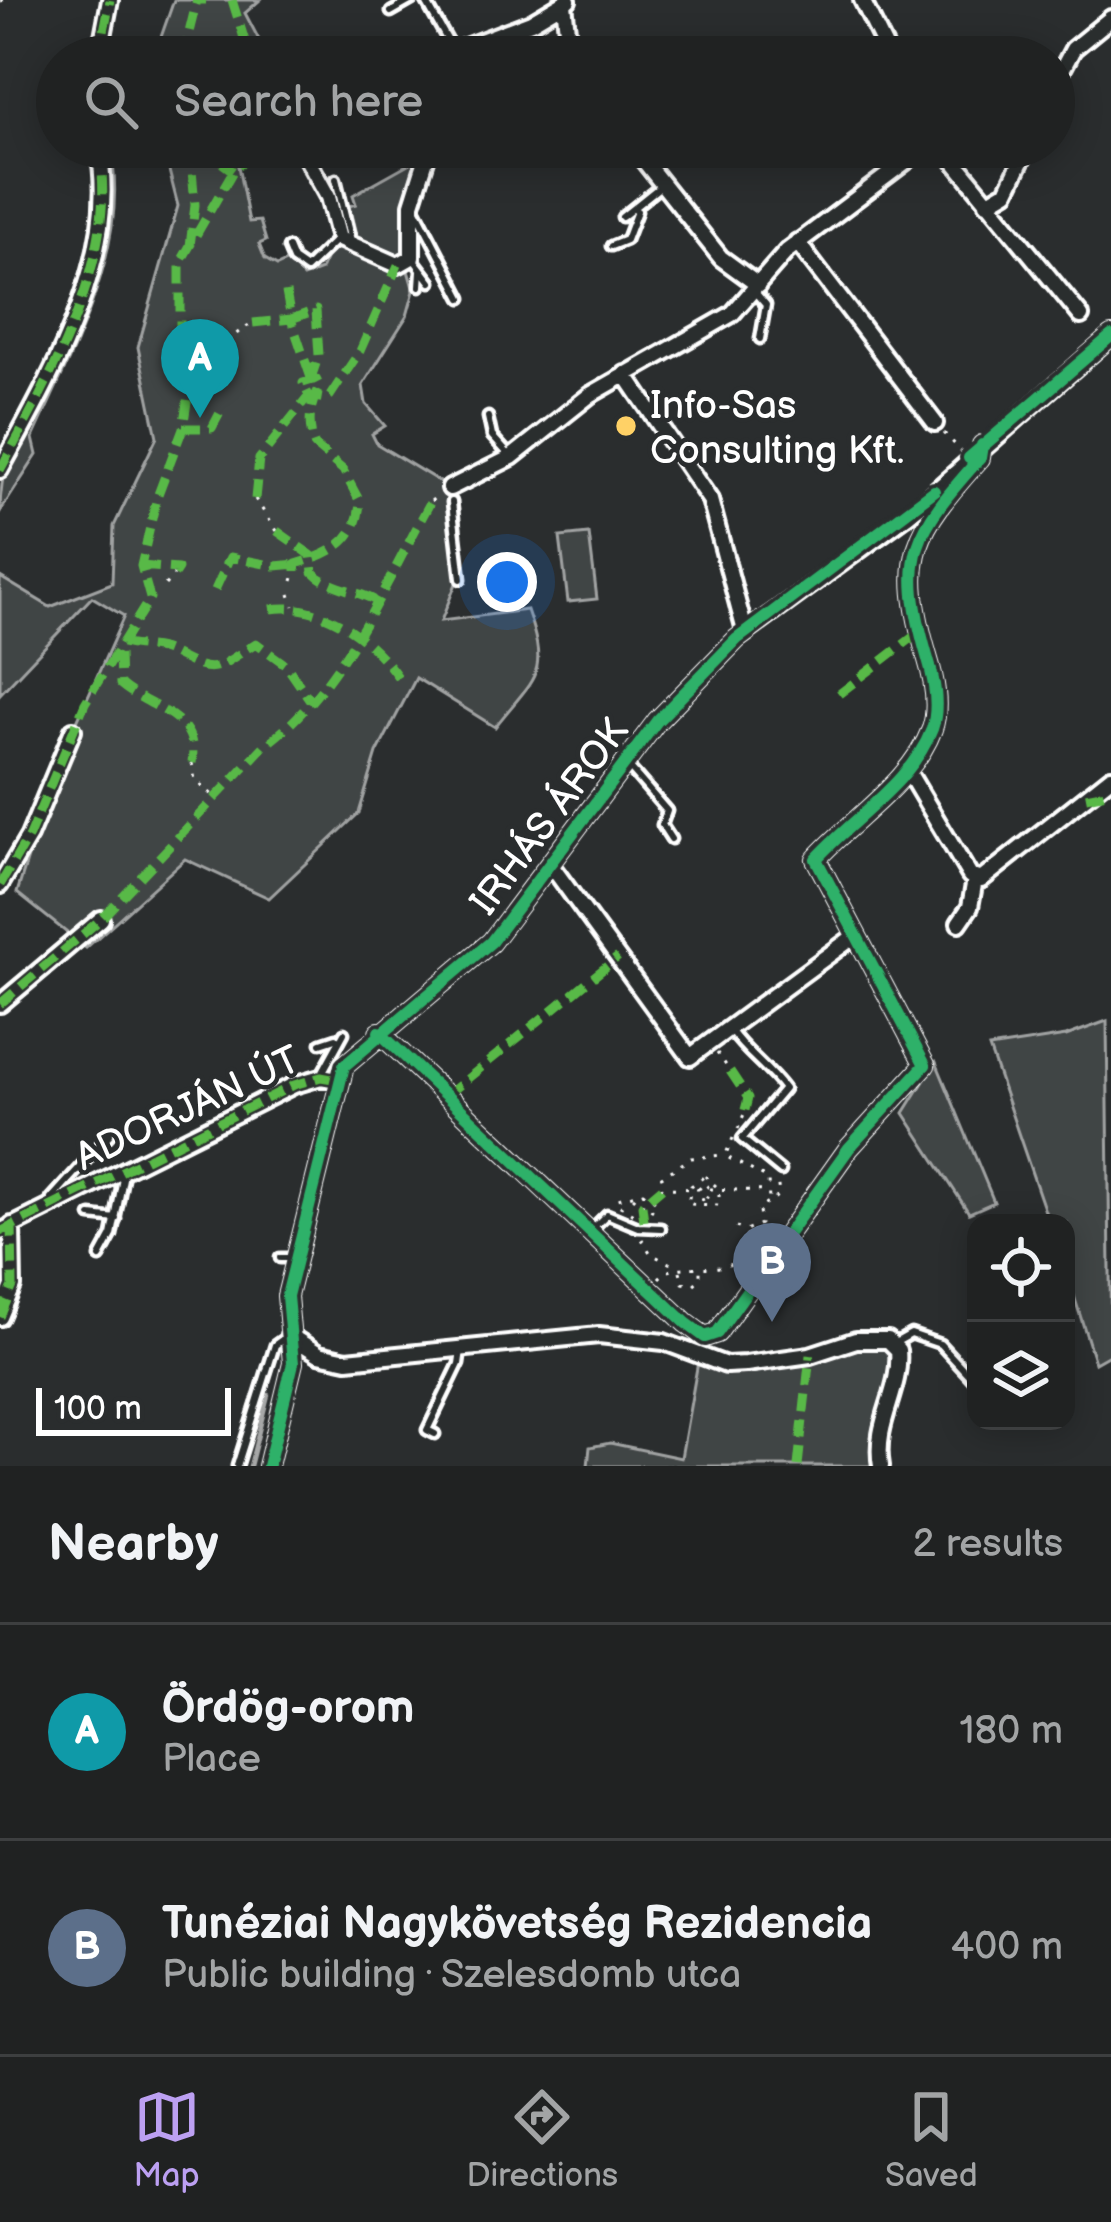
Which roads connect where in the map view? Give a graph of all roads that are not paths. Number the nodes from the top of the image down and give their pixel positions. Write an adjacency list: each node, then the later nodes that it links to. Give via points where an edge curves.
1 (110, 0): 8 (street)
2 (412, 0): 6 (lane)
3 (425, 0): 9 (lane)
4 (862, 0): 12 (street)
5 (566, 2): 10 (street); 11 (street)
6 (391, 12)
7 (1111, 18): 13 (street)
8 (102, 36)
9 (439, 36)
10 (487, 36)
11 (568, 36)
12 (880, 36)
13 (1075, 47)
14 (103, 168): 44 (street, via 77,312 56,369)
15 (312, 168): 27 (street)
16 (423, 168): 24 (street)
17 (652, 168): 22 (street)
18 (897, 168): 28 (street)
19 (960, 168): 23 (street)
20 (1018, 168): 23 (street, via 1007,191)
21 (336, 179): 27 (lane)
22 (665, 182): 25 (lane); 34 (street, via 721,258)
23 (987, 203): 36 (street)
24 (412, 204): 31 (street); 35 (lane)
25 (637, 211): 26 (lane); 29 (lane, via 626,240)
26 (622, 218)
27 (345, 242): 30 (lane, via 306,268); 31 (street, via 388,263)
28 (797, 242): 34 (street); 41 (street)
29 (611, 246)
30 (289, 248)
31 (416, 262): 32 (lane); 33 (lane)
32 (431, 282)
33 (420, 286)
34 (756, 288): 38 (lane, via 766,305); 39 (street, via 732,314)
35 (462, 298)
36 (1081, 316)
37 (1111, 336): 42 (street, IRHÁS ÁROK)
38 (760, 339)
39 (626, 374): 43 (street); 47 (street, via 710,500)
40 (488, 417): 43 (lane, via 492,436)
41 (935, 423)
42 (982, 445): 47 (street, IRHÁS ÁROK, via 909,514); 50 (street, via 980,458 922,525 916,548 935,716)
43 (512, 457): 45 (street)
44 (0, 470)
45 (442, 497): 46 (lane)
46 (461, 579)
47 (746, 631): 49 (street, IRHÁS ÁROK)
48 (73, 730): 55 (street)
49 (625, 764): 52 (lane, via 667,811 662,825); 53 (street, IRHÁS ÁROK)
50 (907, 770): 54 (street); 58 (street, via 816,859)
51 (1111, 777): 54 (street)
52 (671, 839)
53 (550, 864): 60 (street, via 690,1057); 61 (street, IRHÁS ÁROK, via 467,965)
54 (975, 879): 57 (street)
55 (0, 886)
56 (101, 920): 59 (street)
57 (959, 922)
58 (856, 935): 60 (street); 73 (street, via 925,1065 850,1148 716,1333 697,1332)
59 (0, 1004)
60 (729, 1028): 66 (lane, via 784,1089 742,1138)
61 (379, 1032): 64 (street, IRHÁS ÁROK, via 352,1054); 73 (street)
62 (321, 1043): 63 (lane, via 344,1033)
63 (321, 1077): 64 (street, ADORJÁN ÚT); 67 (street, ADORJÁN ÚT)
64 (338, 1080): 76 (street, IRHÁS ÁROK, via 287,1258)
65 (110, 1134): 68 (lane)
66 (781, 1171)
67 (124, 1173): 68 (street, ADORJÁN ÚT); 70 (lane)
68 (36, 1214): 71 (street, ADORJÁN ÚT)
69 (92, 1216): 70 (lane)
70 (116, 1219): 74 (lane)
71 (6, 1228): 75 (street, via 13,1286)
72 (661, 1228): 73 (lane, via 607,1214)
73 (590, 1232)
74 (100, 1257)
75 (0, 1317)
76 (289, 1335): 78 (street, via 346,1360); 81 (lane, via 275,1345); 82 (street, IRHÁS ÁROK, via 293,1363)
77 (895, 1343): 78 (street, via 875,1337 791,1359 726,1364 664,1342 599,1335); 79 (lane, via 911,1334 928,1339); 83 (street, via 899,1366 878,1436)
78 (461, 1346): 80 (lane, via 427,1430)
79 (967, 1375)
80 (435, 1434)
81 (237, 1466)
82 (268, 1466)
83 (881, 1466)

